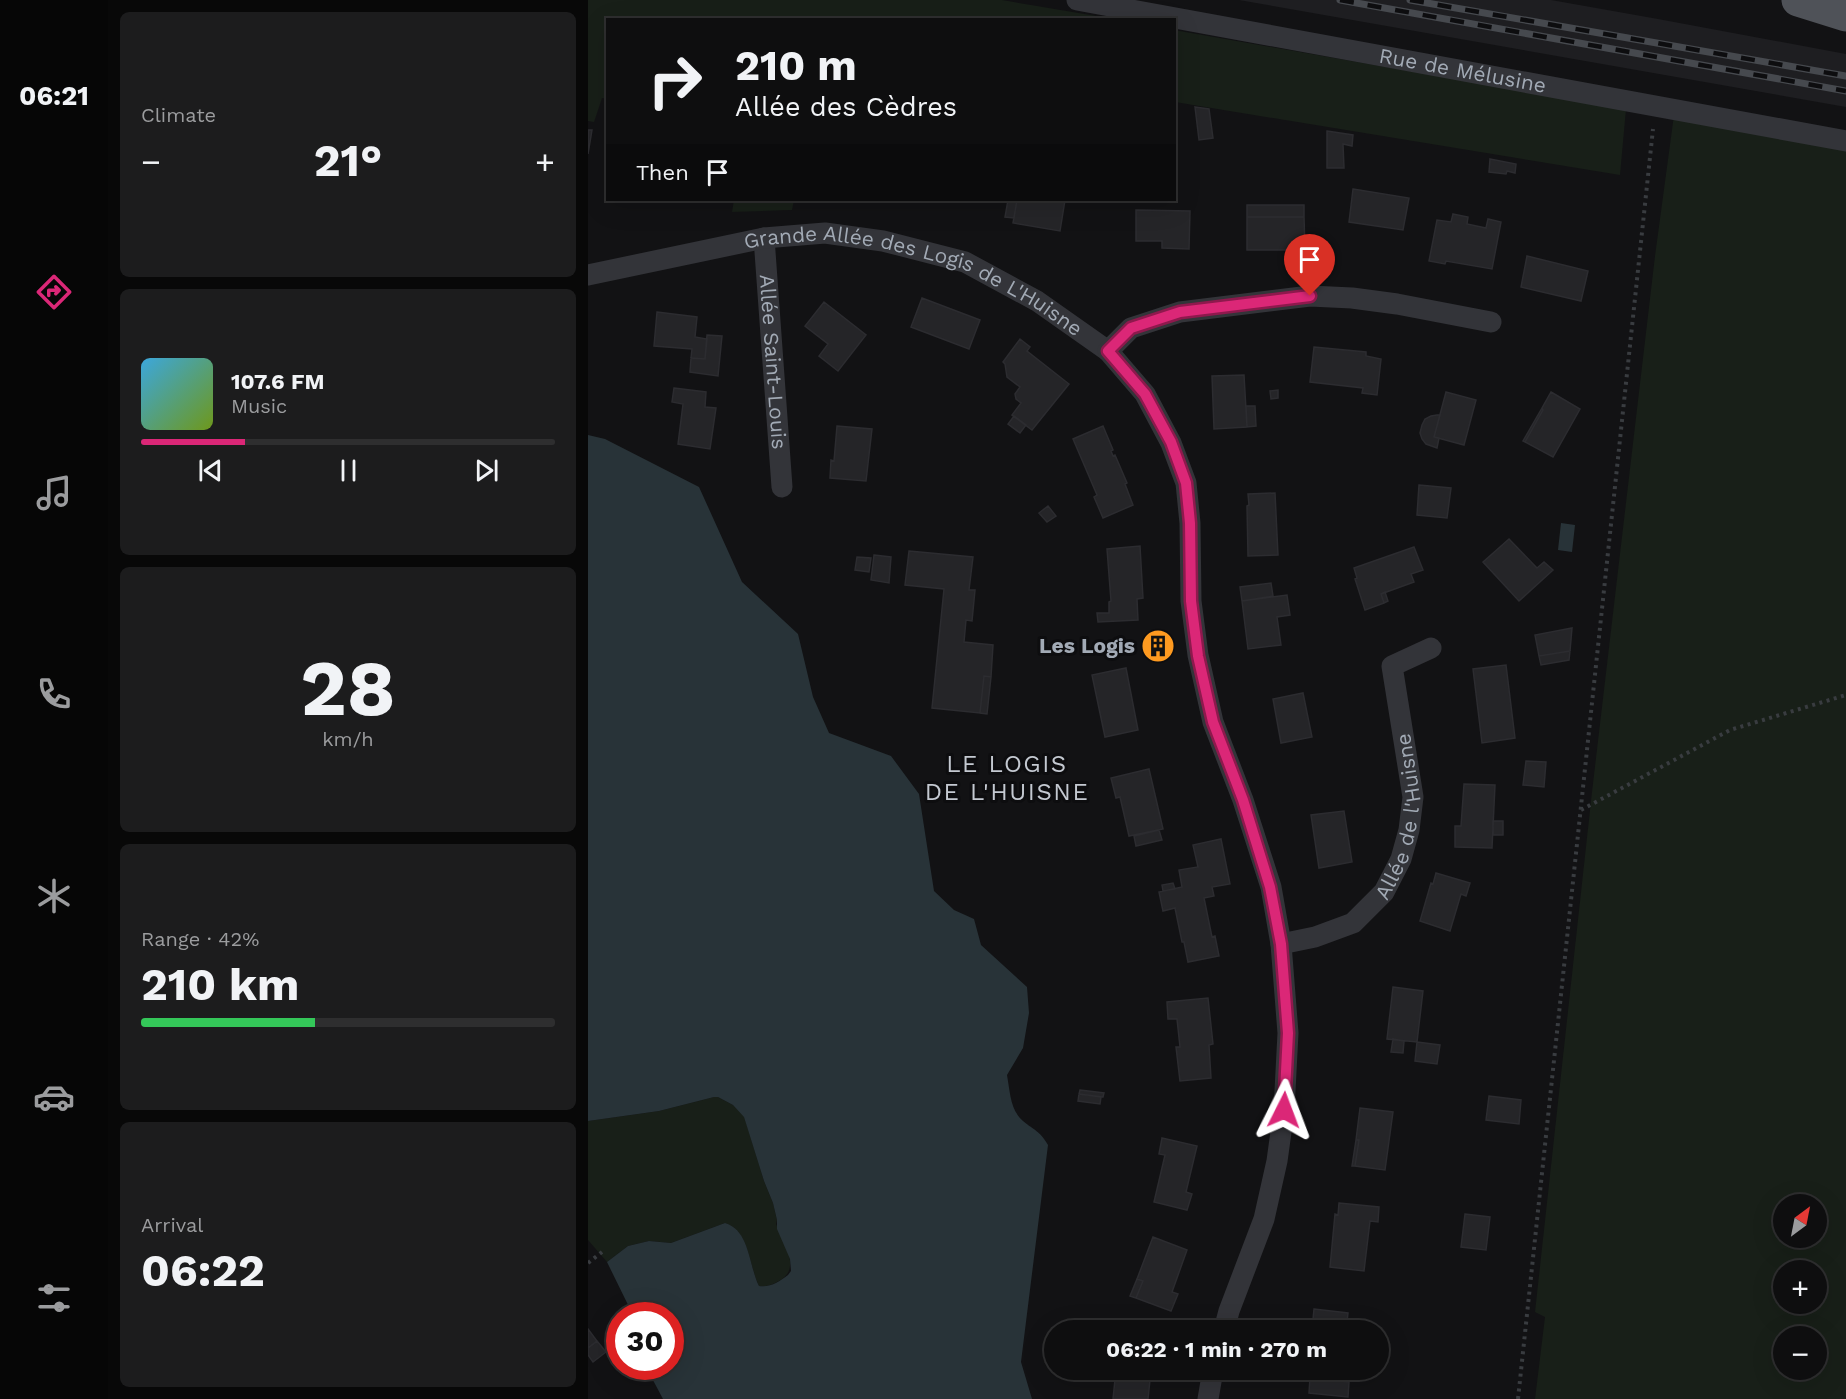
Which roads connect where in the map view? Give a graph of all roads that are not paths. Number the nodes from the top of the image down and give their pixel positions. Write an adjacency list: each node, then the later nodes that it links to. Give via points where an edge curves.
1 (1077, 0): 5 (street, Rue de Mélusine)
2 (1803, 1): 3 (main road); 4 (main road)
3 (1846, 2)
4 (1846, 15)
5 (1174, 18)
6 (1176, 18): 7 (street, Rue de Mélusine)
7 (1846, 141)
8 (764, 238): 9 (street, Grande Allée des Logis de L'Huisne); 11 (street, Grande Allée des Logis de L'Huisne, via 825,233 883,241 965,262 1037,301); 12 (street, Allée Saint-Louis)
9 (588, 275)
10 (1491, 322): 11 (street, via 1397,304 1310,296 1180,312 1131,328)
11 (1108, 351): 14 (street, Grande Allée des Logis de L'Huisne, via 1145,394 1171,442 1186,483 1191,601 1198,656 1213,722 1270,887)
12 (782, 487)
13 (1431, 648): 14 (street, Allée de l'Huisne, via 1392,666 1413,797 1409,830 1397,867 1384,892 1353,923)
14 (1281, 944): 15 (street, Grande Allée des Logis de L'Huisne, via 1288,1033 1277,1161 1264,1219)
15 (1227, 1320)
16 (1211, 1380): 17 (street)
17 (1208, 1399)

